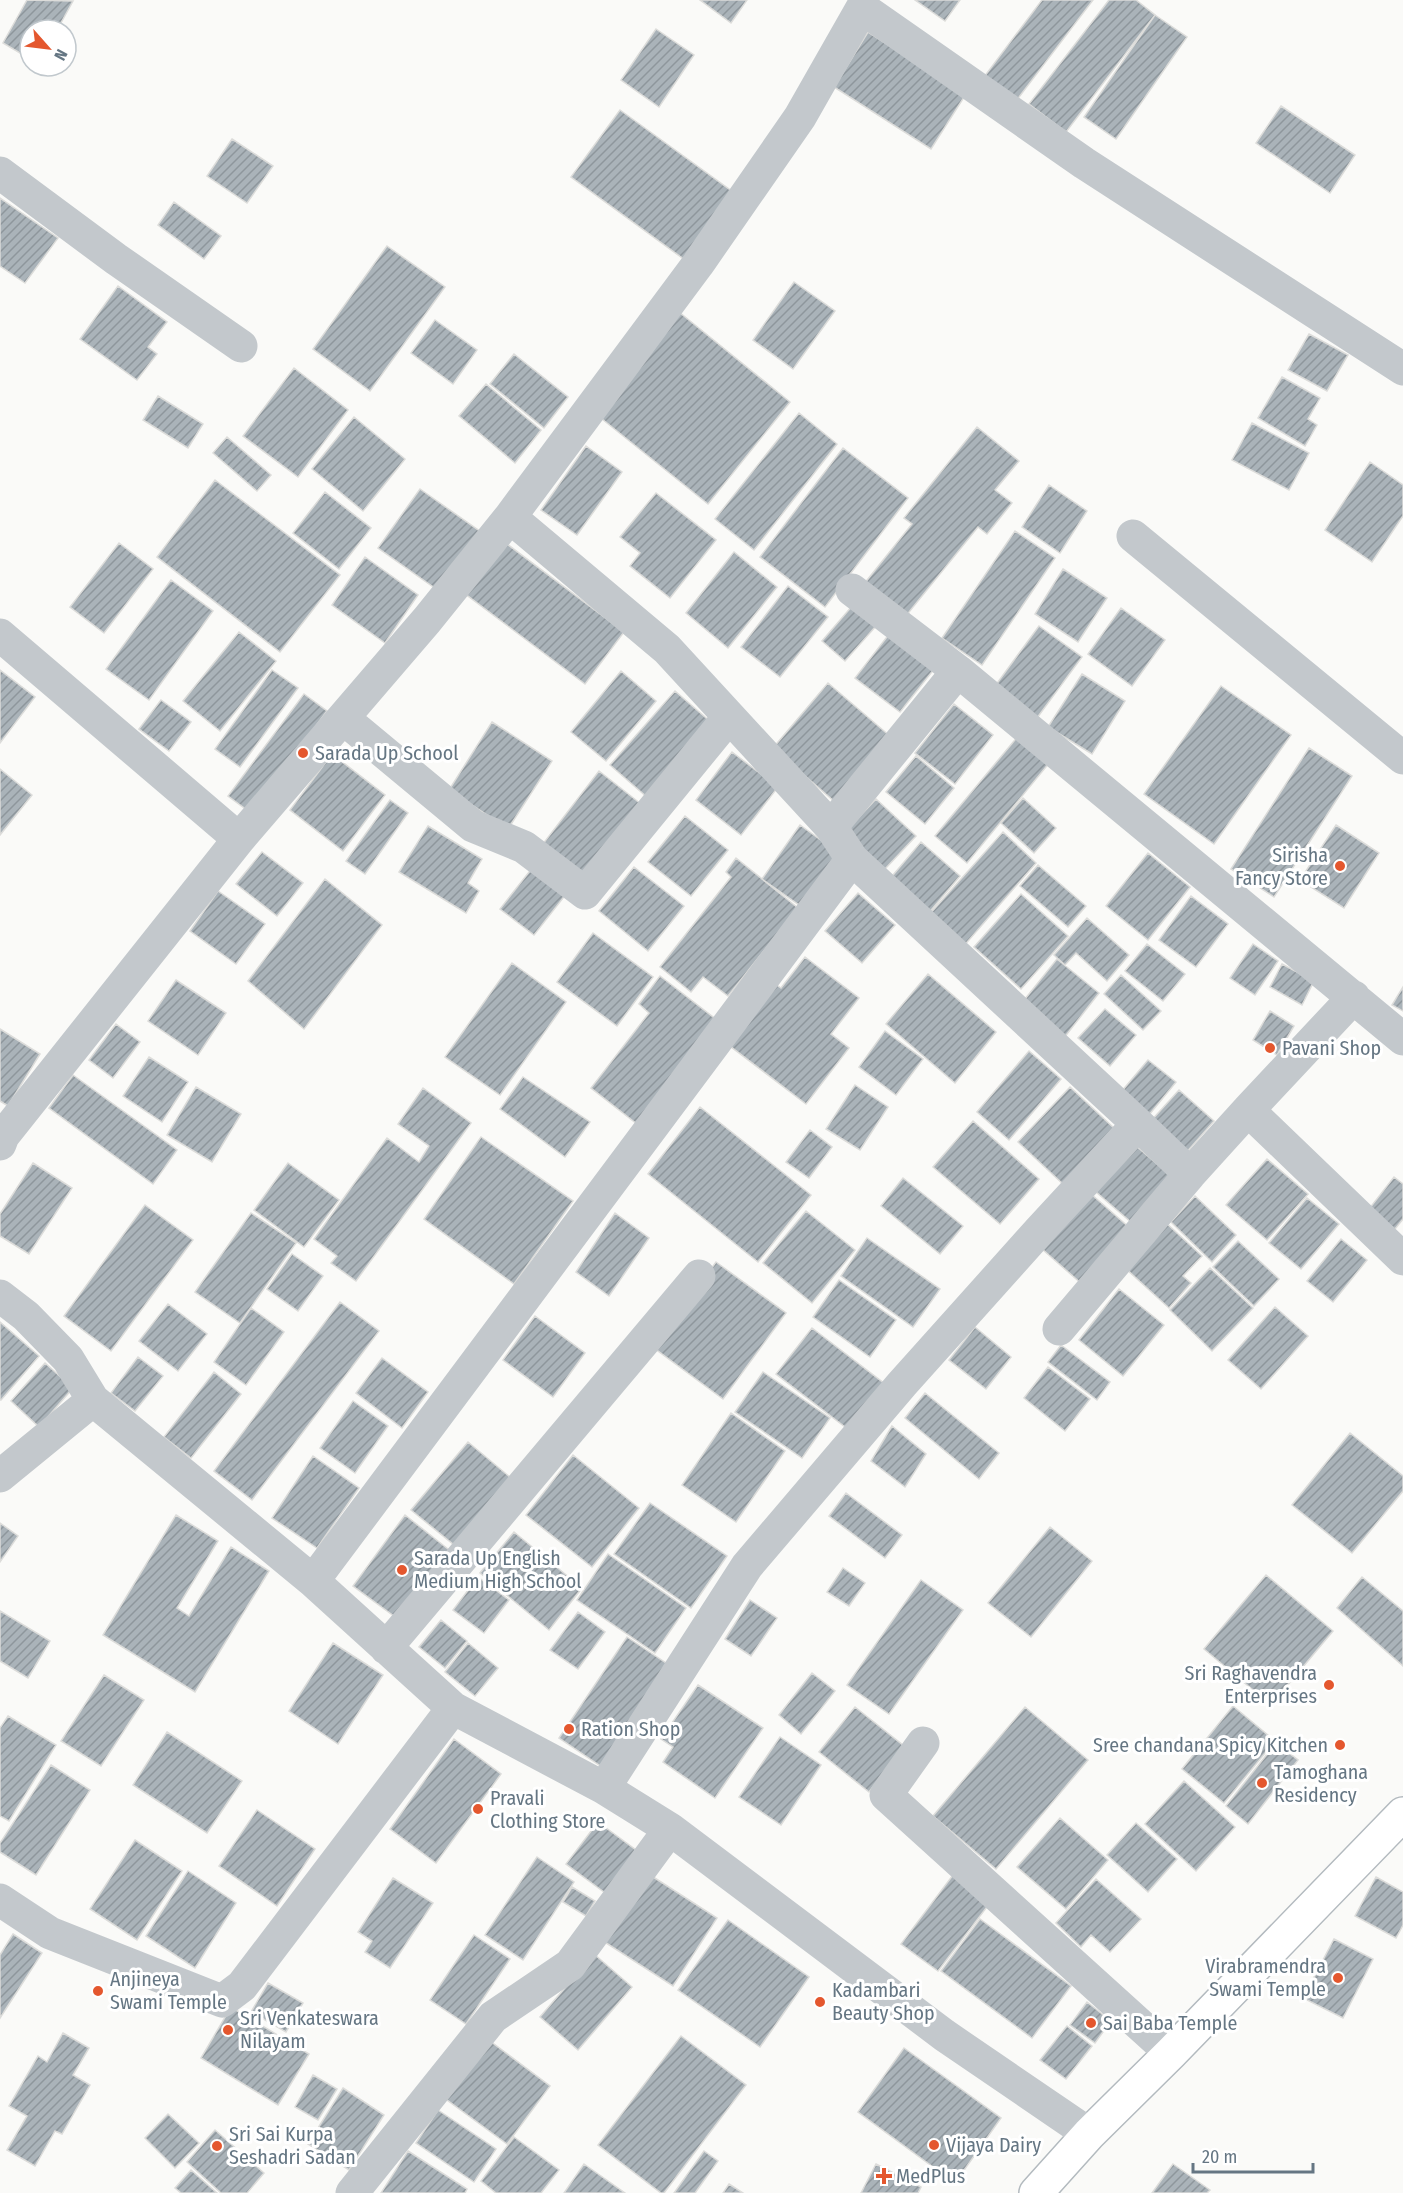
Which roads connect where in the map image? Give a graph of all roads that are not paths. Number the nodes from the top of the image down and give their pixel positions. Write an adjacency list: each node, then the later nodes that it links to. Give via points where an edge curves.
1 (0, 173): 2 (street)
2 (241, 346)
3 (1403, 369): 4 (street, via 1084,163 862,8 800,117 698,264)
4 (510, 517): 9 (street, via 667,649); 10 (street)
5 (1133, 536): 11 (street)
6 (852, 590): 8 (street)
7 (0, 635): 13 (street)
8 (958, 671): 12 (street); 15 (street)
9 (729, 717): 10 (street, via 585,893 524,847 473,826); 12 (street)
10 (344, 719): 13 (street)
11 (1403, 758)
12 (831, 827): 14 (street)
13 (239, 839): 19 (street)
14 (852, 859): 18 (street); 27 (street)
15 (1354, 997): 16 (street); 17 (street)
16 (1403, 1039)
17 (1248, 1110): 20 (street); 21 (street)
18 (1138, 1124): 20 (street); 31 (street, via 902,1384 747,1566)
19 (1, 1138)
20 (1190, 1174): 24 (street)
21 (1403, 1259)
22 (699, 1276): 28 (street)
23 (0, 1296): 25 (street, via 68,1359)
24 (1059, 1329)
25 (93, 1400): 26 (street); 27 (street)
26 (0, 1476)
27 (313, 1581): 28 (street)
28 (386, 1648): 29 (street)
29 (453, 1708): 31 (street); 34 (street, via 242,1986 222,2001 50,1933)
30 (923, 1743): 35 (street, via 886,1795)
31 (604, 1788): 33 (street)
32 (1403, 1814): 35 (main road)
33 (670, 1829): 36 (street, via 944,2035); 37 (street, via 570,1965 494,2017)
34 (0, 1900)
35 (1171, 2053): 36 (main road)
36 (1089, 2134): 38 (main road)
37 (352, 2193)
38 (1036, 2193)

